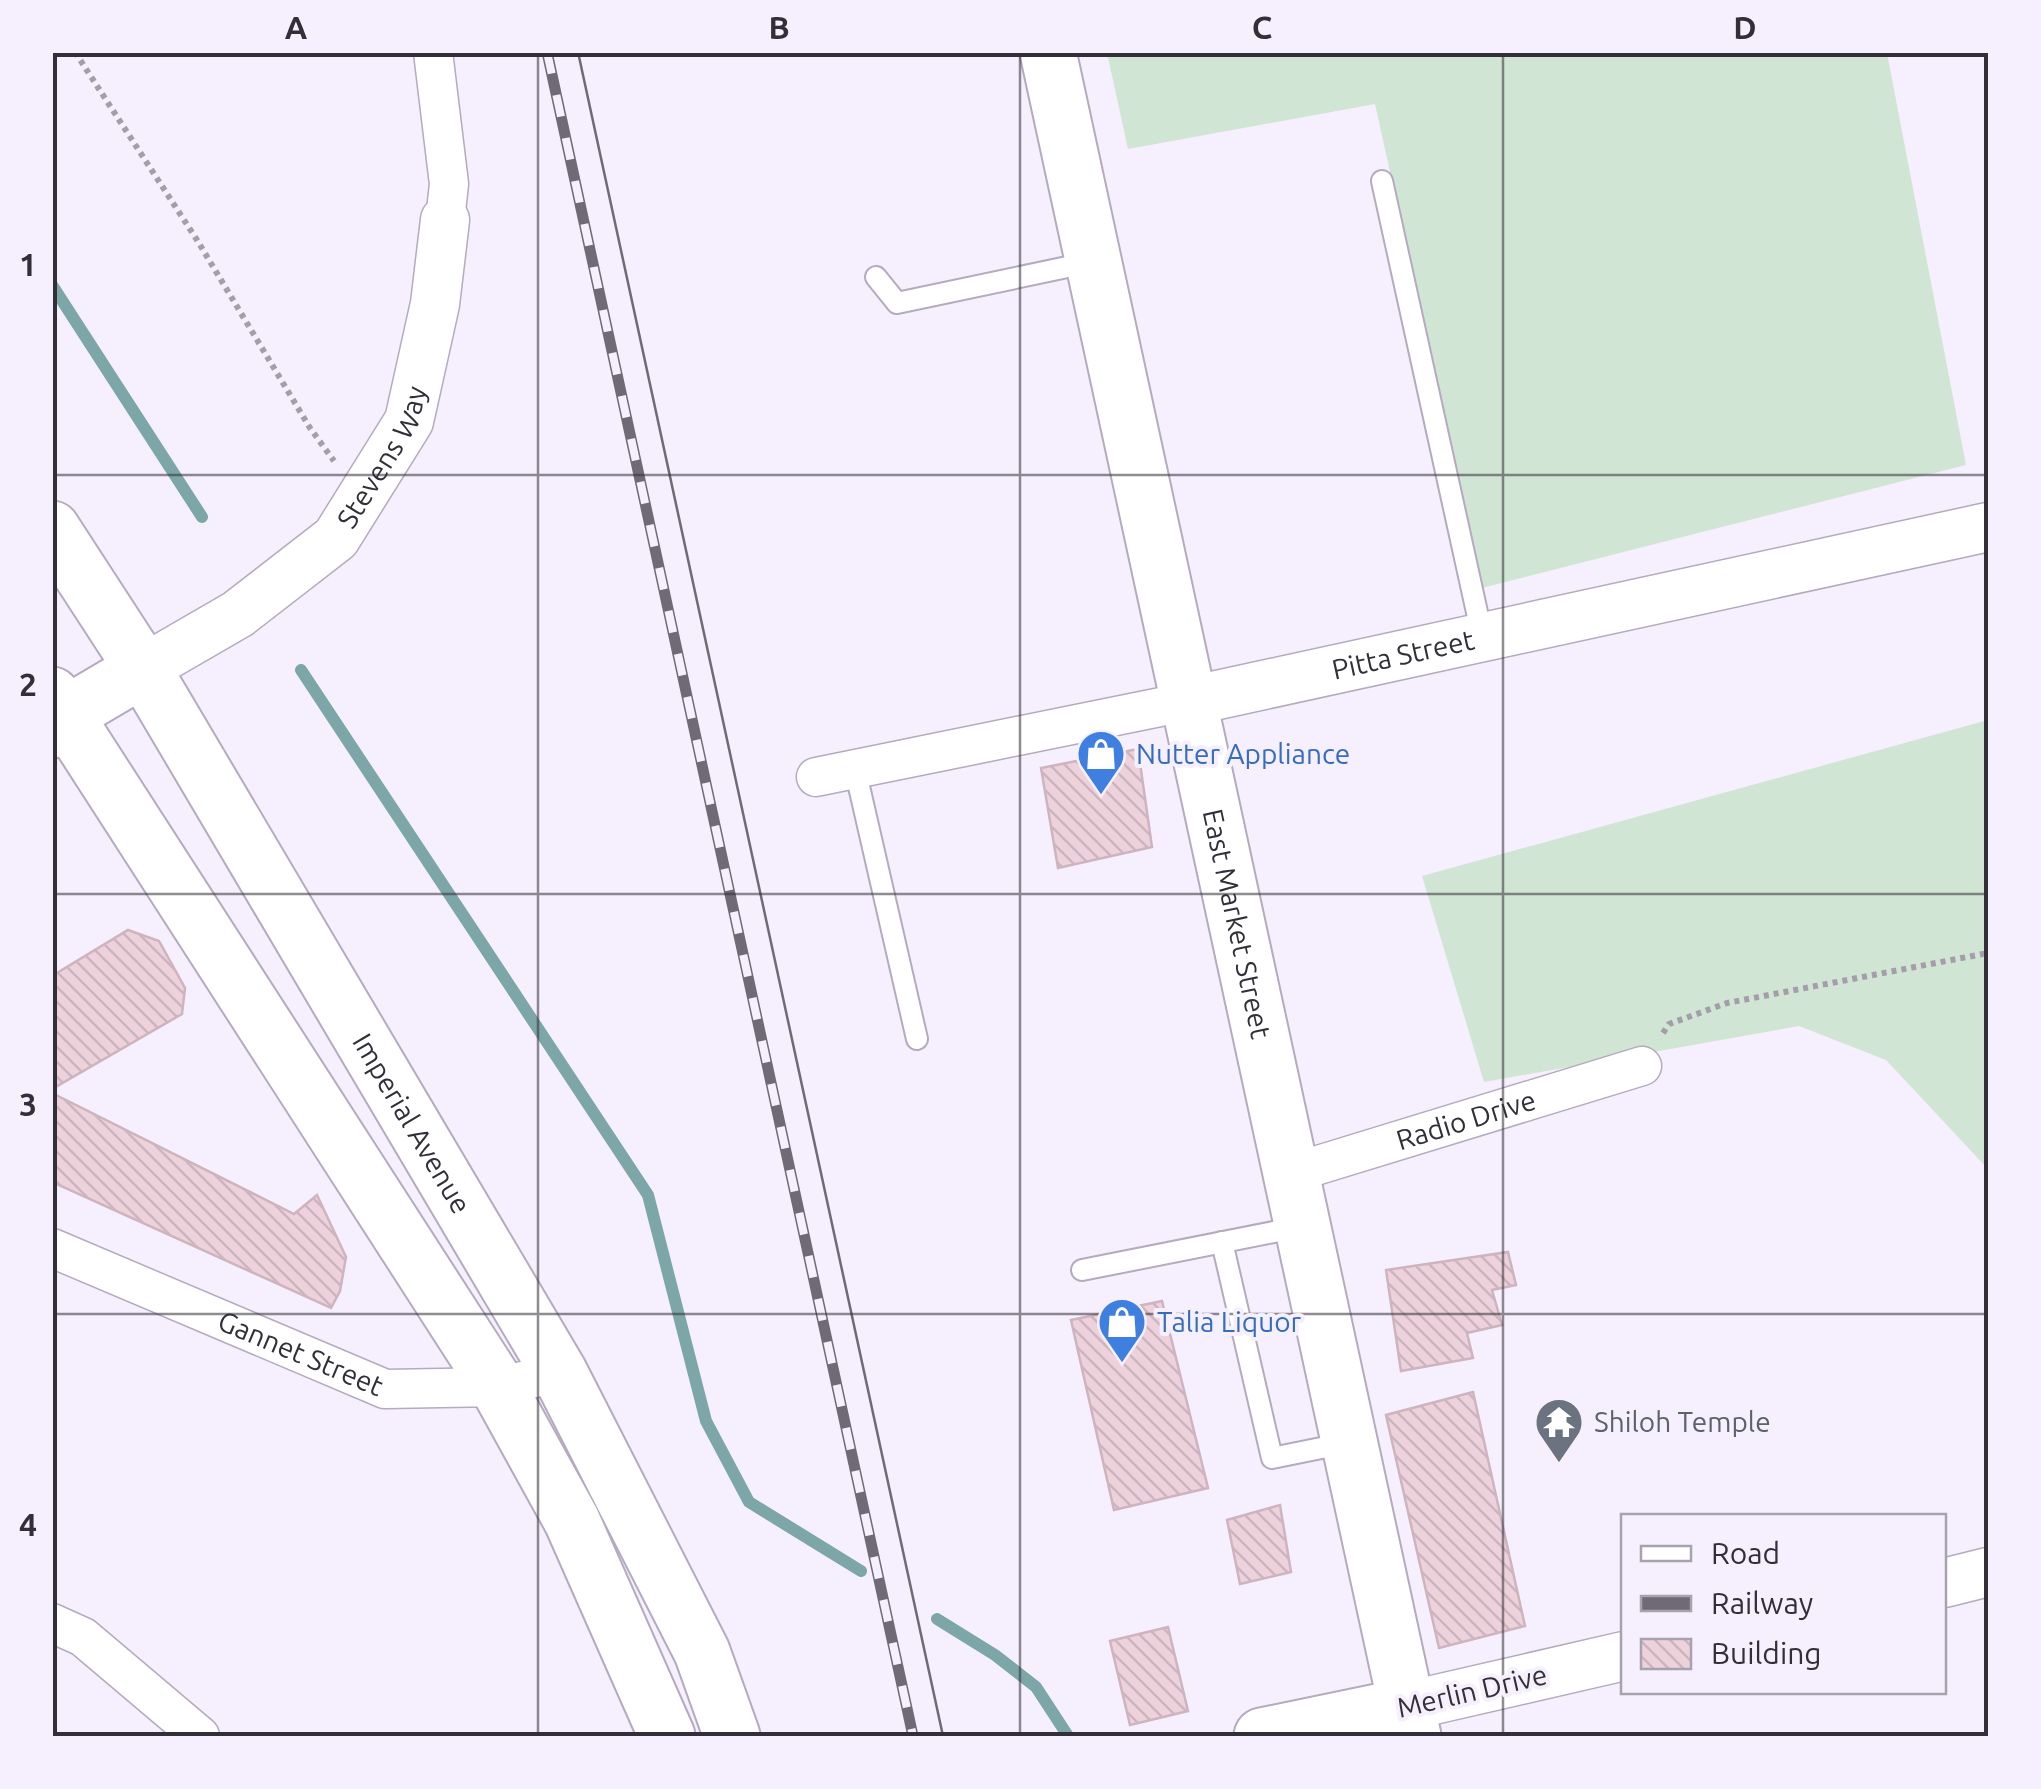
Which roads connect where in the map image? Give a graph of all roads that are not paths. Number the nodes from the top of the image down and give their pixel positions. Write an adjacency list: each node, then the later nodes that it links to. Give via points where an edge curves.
1 (433, 52): 4 (street, Stevens Way, via 449,184)
2 (1048, 52): 5 (main road, East Market Street)
3 (1382, 181): 9 (lane)
4 (444, 220): 10 (street, Stevens Way, via 409,421 336,538 238,614)
5 (1093, 261): 6 (lane, via 897,303); 11 (main road, East Market Street)
6 (876, 277)
7 (1988, 527): 9 (street, Pitta Street)
8 (52, 528): 10 (main road, Imperial Avenue)
9 (1482, 635): 11 (street, Pitta Street)
10 (143, 669): 12 (main road, Stevens Way); 22 (main road, Imperial Avenue)
11 (1190, 701): 13 (street, Pitta Street); 17 (main road, East Market Street)
12 (56, 714): 23 (main road)
13 (855, 769): 14 (street, Pitta Street); 15 (lane)
14 (816, 777)
15 (918, 1040)
16 (1642, 1066): 17 (street, Radio Drive)
17 (1289, 1174): 18 (main road, East Market Street)
18 (1300, 1226): 19 (lane); 24 (main road, East Market Street)
19 (1222, 1242): 21 (lane); 24 (lane, via 1272,1458)
20 (52, 1248): 23 (street, Gannet Street, via 384,1389)
21 (1082, 1270)
22 (560, 1372): 23 (street, Gannet Street); 32 (main road, Imperial Avenue, via 702,1652)
23 (498, 1387): 31 (main road, via 572,1520)
24 (1347, 1443): 29 (main road, East Market Street)
25 (1988, 1572): 26 (street)
26 (1946, 1582)
27 (52, 1623): 30 (street, via 83,1636)
28 (1621, 1657): 29 (street, Merlin Drive)
29 (1410, 1721): 33 (main road, Merlin Drive)
30 (200, 1736)
31 (668, 1736)
32 (732, 1736)
33 (1262, 1736)

